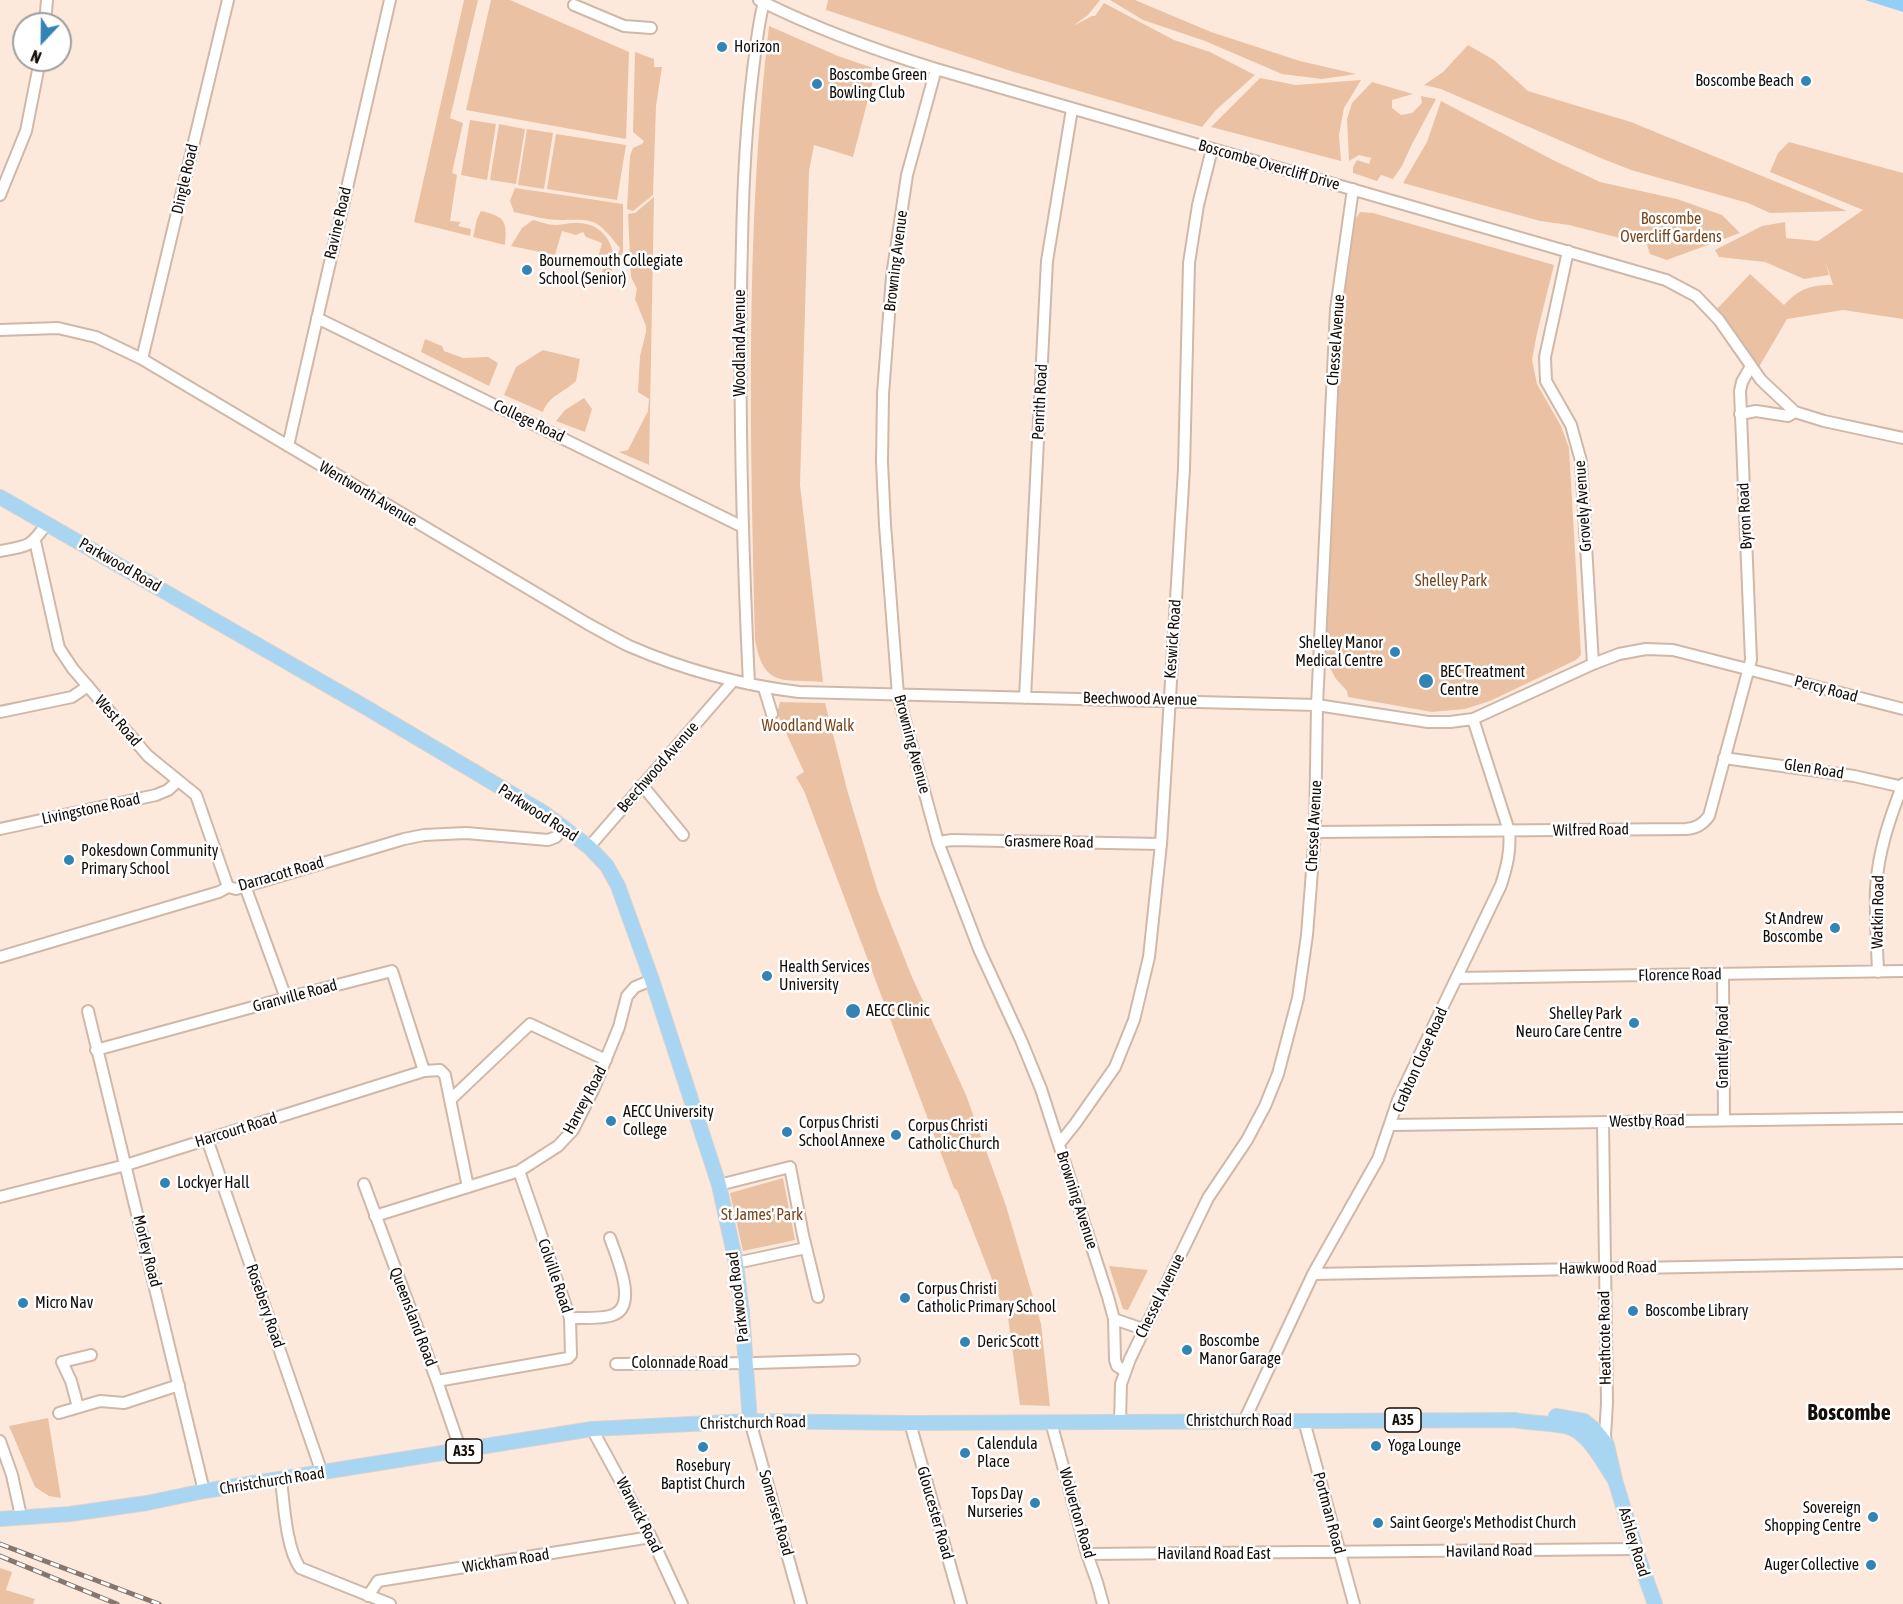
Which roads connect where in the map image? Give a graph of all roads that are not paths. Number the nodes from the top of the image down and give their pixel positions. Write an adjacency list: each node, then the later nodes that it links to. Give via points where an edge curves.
1 (228, 0): 15 (street, Dingle Road)
2 (390, 0): 13 (street, Ravine Road)
3 (762, 1): 6 (street, Boscombe Overcliff Drive, via 875,50); 23 (street, Woodland Avenue, via 743,164 739,337)
4 (571, 2): 5 (street, via 624,26)
5 (651, 28)
6 (936, 69): 8 (street, Boscombe Overcliff Drive); 32 (street, Browning Avenue, via 907,175 892,276 883,394 885,525)
7 (38, 72): 11 (street, via 26,131)
8 (1072, 109): 9 (street, Boscombe Overcliff Drive); 33 (street, Penrith Road, via 1047,261)
9 (1212, 148): 10 (street, Boscombe Overcliff Drive); 34 (street, Keswick Road, via 1189,263 1184,470)
10 (1353, 189): 12 (street, Boscombe Overcliff Drive); 35 (street, Chessel Avenue, via 1336,309)
11 (0, 195)
12 (1568, 251): 16 (street, Boscombe Overcliff Drive, via 1676,284 1696,296 1719,320); 26 (street, Grovely Avenue, via 1544,369 1546,381 1570,425 1581,461)
13 (317, 318): 20 (street, Ravine Road); 23 (street, College Road)
14 (0, 330): 15 (street, Wentworth Avenue, via 58,328 96,337)
15 (142, 359): 20 (street, Wentworth Avenue)
16 (1751, 366): 17 (street, Boscombe Overcliff Drive); 18 (street, Byron Road, via 1742,382)
17 (1795, 412): 18 (street, via 1788,416 1756,411); 19 (street)
18 (1740, 414): 27 (street, Byron Road)
19 (1903, 438)
20 (288, 446): 28 (street, Wentworth Avenue, via 628,645)
21 (0, 497): 22 (main road, Parkwood Road)
22 (47, 523): 24 (street); 44 (main road, Parkwood Road)
23 (741, 526): 29 (street, Woodland Avenue)
24 (35, 541): 25 (street); 30 (street, West Road, via 59,648)
25 (0, 552)
26 (1593, 664): 27 (street, Beechwood Avenue, via 1646,649 1673,650); 39 (street, Beechwood Avenue)
27 (1749, 668): 36 (street, Percy Road); 40 (street, Wilfred Road)
28 (733, 681): 29 (street, Beechwood Avenue); 42 (street, Beechwood Avenue)
29 (749, 684): 31 (street, Beechwood Avenue)
30 (88, 686): 37 (street, via 72,697); 41 (street, West Road, via 148,756)
31 (764, 688): 32 (street, Beechwood Avenue); 38 (street)
32 (898, 695): 33 (street, Beechwood Avenue); 49 (street, Browning Avenue)
33 (1025, 698): 34 (street, Beechwood Avenue)
34 (1170, 699): 35 (street, Beechwood Avenue); 50 (street, Keswick Road)
35 (1317, 705): 39 (street, Beechwood Avenue, via 1428,722); 47 (street, Chessel Avenue)
36 (1903, 709)
37 (0, 712)
38 (772, 714)
39 (1473, 719): 46 (street, Crabton Close Road)
40 (1724, 758): 43 (street, Glen Road, via 1809,768); 46 (street, Wilfred Road, via 1709,816 1694,829)
41 (178, 781): 45 (street, Livingstone Road, via 156,795); 53 (street, West Road, via 196,795)
42 (642, 785): 48 (street); 51 (street, Beechwood Avenue)
43 (1903, 786): 56 (street, Watkin Road, via 1878,869)
44 (564, 827): 51 (main road, Parkwood Road); 52 (street, Darracott Road, via 548,840 466,833 424,835)
45 (0, 829)
46 (1509, 831): 47 (street, Wilfred Road); 58 (street, Crabton Close Road, via 1508,864 1501,885)
47 (1315, 832): 88 (street, Chessel Avenue, via 1298,998 1278,1074 1247,1140 1208,1198)
48 (683, 835)
49 (938, 842): 50 (street, Grasmere Road); 71 (street, Browning Avenue, via 979,949 1021,1040)
50 (1161, 844): 71 (street, Keswick Road, via 1149,957 1134,1020 1115,1067)
51 (589, 846): 59 (main road, Parkwood Road, via 618,886)
52 (245, 885): 53 (street, Darracott Road); 60 (street)
53 (228, 887): 54 (street, Darracott Road)
54 (0, 957)
55 (1903, 971): 56 (street, Florence Road)
56 (1878, 972): 57 (street, Florence Road)
57 (1723, 975): 58 (street, Florence Road); 67 (street, Grantley Road)
58 (1457, 978): 69 (street, Crabton Close Road, via 1398,1100)
59 (652, 980): 63 (street, Harvey Road, via 635,987 627,996); 75 (main road, Parkwood Road)
60 (286, 998): 62 (street, Granville Road); 64 (street, Granville Road, via 392,971)
61 (88, 1011): 62 (street, Morley Road)
62 (96, 1050): 72 (street, Morley Road)
63 (606, 1060): 65 (street, via 530,1024); 73 (street, Harvey Road, via 573,1130 546,1155)
64 (424, 1071): 65 (street, via 440,1070 445,1075); 70 (street, Harcourt Road)
65 (450, 1100): 76 (street)
66 (1903, 1118): 67 (street, Westby Road)
67 (1724, 1119): 68 (street, Westby Road)
68 (1603, 1122): 69 (street, Westby Road); 83 (street, Heathcote Road)
69 (1392, 1125): 84 (street, Crabton Close Road, via 1378,1159)
70 (207, 1139): 72 (street, Harcourt Road); 109 (street, Rosebery Road)
71 (1059, 1143): 87 (street, Browning Avenue)
72 (126, 1165): 77 (street, Harcourt Road); 95 (street, Morley Road)
73 (519, 1171): 76 (street, Harvey Road); 86 (street, Colville Road)
74 (364, 1184): 78 (street, Queensland Road)
75 (719, 1185): 80 (street, via 790,1167); 81 (main road, Parkwood Road)
76 (468, 1187): 78 (street, Harvey Road)
77 (0, 1197)
78 (375, 1216): 94 (street, Queensland Road)
79 (610, 1238): 86 (street, via 626,1298 622,1308 613,1315)
80 (806, 1248): 81 (street); 85 (street)
81 (736, 1263): 91 (main road, Parkwood Road)
82 (1903, 1263): 83 (street, Hawkwood Road)
83 (1604, 1268): 84 (street, Hawkwood Road); 107 (street, Heathcote Road)
84 (1313, 1274): 99 (street, Crabton Close Road)
85 (818, 1297)
86 (570, 1318): 94 (street, Colville Road, via 572,1351 568,1358)
87 (1114, 1319): 88 (street); 93 (street, Browning Avenue, via 1115,1360)
88 (1143, 1329): 93 (street, Chessel Avenue)
89 (92, 1355): 96 (street, via 62,1362)
90 (854, 1360): 91 (street, Colonnade Road)
91 (745, 1363): 92 (street, Colonnade Road); 98 (main road, Parkwood Road)
92 (616, 1364)
93 (1125, 1371): 102 (street, Chessel Avenue)
94 (437, 1381): 108 (street, Queensland Road)
95 (179, 1385): 96 (street, via 124,1403 100,1401); 112 (street, Morley Road)
96 (78, 1407): 97 (street)
97 (59, 1413)
98 (750, 1421): 103 (main road, Christchurch Road / A35); 105 (main road, Christchurch Road / A35); 123 (street, Somerset Road)
99 (1245, 1421): 100 (main road, Christchurch Road / A35); 102 (main road, Christchurch Road / A35)
100 (1304, 1421): 104 (main road, Christchurch Road / A35, via 1514,1420 1564,1416); 117 (street, Portman Road)
101 (1051, 1422): 102 (main road, Christchurch Road / A35); 103 (main road, Christchurch Road / A35); 118 (street, Wolverton Road)
102 (1120, 1422)
103 (910, 1423): 124 (street, Gloucester Road)
104 (1583, 1428): 107 (main road, via 1594,1429); 111 (main road, Ashley Road)
105 (592, 1429): 108 (main road, Christchurch Road / A35); 115 (street, Warwick Road)
106 (0, 1441): 113 (street)
107 (1607, 1445): 111 (main road, Ashley Road)
108 (461, 1451): 109 (main road, Christchurch Road / A35)
109 (322, 1473): 110 (main road, Christchurch Road / A35)
110 (281, 1480): 112 (main road, Christchurch Road / A35); 119 (street, via 295,1562 300,1568)
111 (1615, 1480): 116 (main road, Ashley Road)
112 (204, 1491): 113 (main road, Christchurch Road / A35, via 70,1514)
113 (21, 1516): 114 (main road, Christchurch Road / A35)
114 (0, 1519)
115 (651, 1537): 119 (street, Wickham Road, via 378,1581); 120 (street, Warwick Road)
116 (1637, 1549): 117 (street, Haviland Road); 127 (main road, Ashley Road)
117 (1340, 1553): 118 (street, Haviland Road East); 126 (street, Portman Road)
118 (1087, 1554): 125 (street, Wolverton Road)
119 (368, 1596): 121 (street)
120 (682, 1603): 122 (street)
121 (390, 1604)
122 (669, 1604)
123 (801, 1604)
124 (961, 1604)
125 (1103, 1604)
126 (1354, 1604)
127 (1655, 1604)

